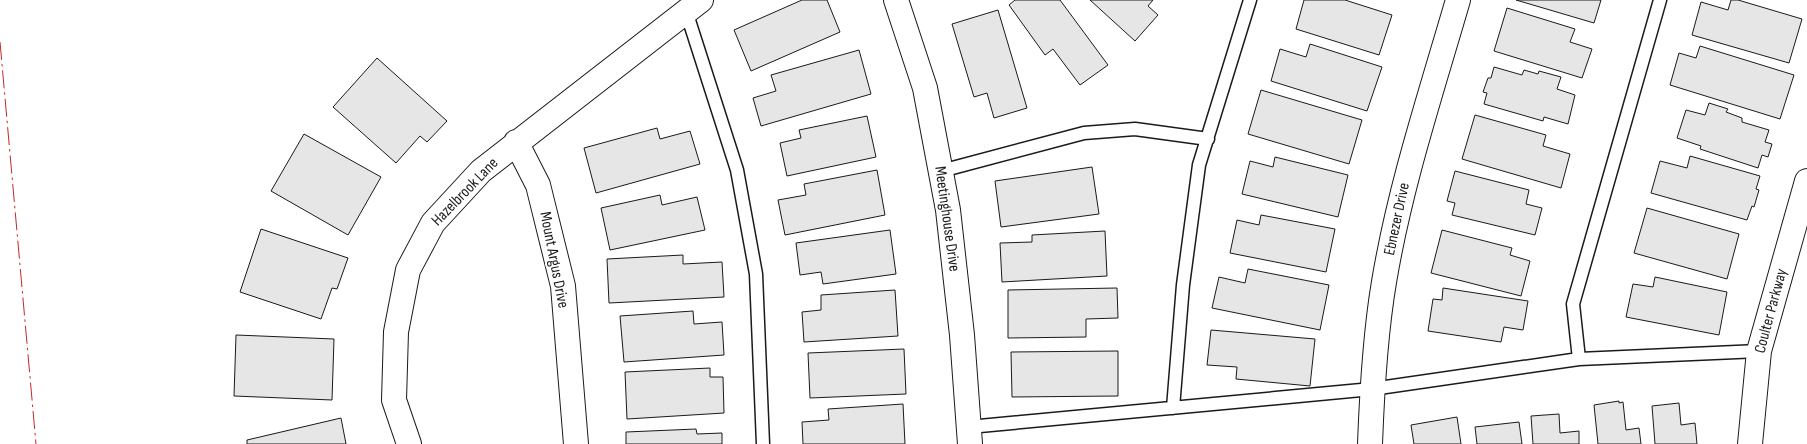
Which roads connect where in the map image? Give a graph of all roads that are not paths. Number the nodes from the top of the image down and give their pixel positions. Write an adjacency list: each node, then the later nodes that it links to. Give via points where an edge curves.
1 (1250, 0): 6 (lane)
2 (1458, 0): 12 (street, Ebnezer Drive, via 1404,184 1384,282)
3 (1660, 0): 11 (lane, via 1573,304)
4 (899, 1): 8 (street, Meetinghouse Drive, via 926,88)
5 (693, 6): 7 (street, Hazelbrook Lane); 17 (lane, via 737,170 756,274)
6 (1208, 139): 8 (lane, via 1135,129 1084,133); 13 (lane, via 1199,165 1182,285)
7 (516, 142): 15 (street, Hazelbrook Lane, via 481,171 433,223 408,270 396,332 394,400); 16 (street, Mount Argus Drive, via 538,185 563,286)
8 (941, 171): 14 (street, Meetinghouse Drive, via 962,335)
9 (1807, 181): 10 (street, Coulter Parkway)
10 (1759, 352): 11 (lane); 19 (street, Coulter Parkway)
11 (1578, 359): 12 (lane)
12 (1372, 389): 13 (lane); 18 (street, Ebnezer Drive)
13 (1172, 408): 14 (lane)
14 (969, 435)
15 (409, 444)
16 (576, 444)
17 (763, 444)
18 (1370, 444)
19 (1750, 444)

